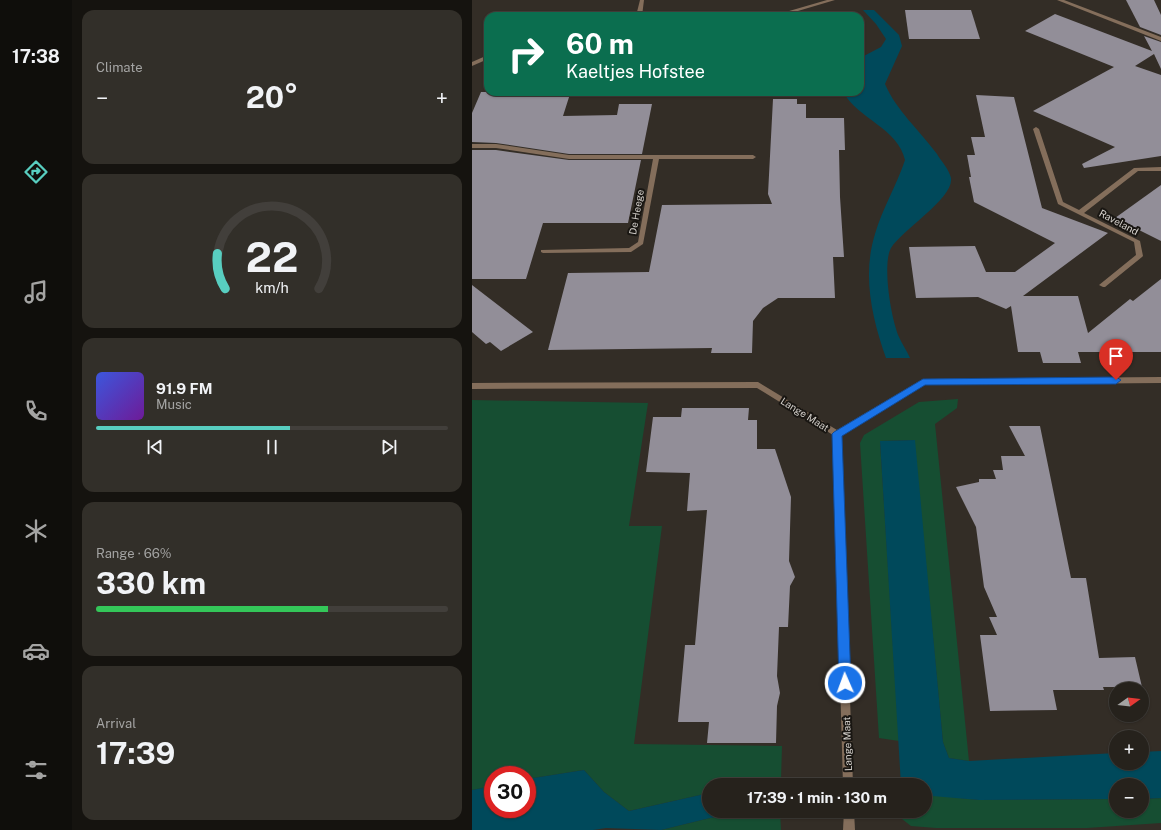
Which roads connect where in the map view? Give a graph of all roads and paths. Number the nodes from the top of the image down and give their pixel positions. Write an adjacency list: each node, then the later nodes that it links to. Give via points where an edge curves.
1 (642, 0): 4 (street)
2 (833, 0): 5 (street)
3 (1059, 0): 6 (street)
4 (640, 12)
5 (790, 12)
6 (1161, 39)
7 (484, 59): 8 (street)
8 (472, 64)
9 (1036, 129): 14 (street, Raveland, via 1060,203)
10 (472, 146): 11 (street, via 496,146 569,156)
11 (656, 157): 12 (street); 15 (street, De Heege, via 641,243 631,250)
12 (753, 157)
13 (1161, 169): 14 (street, Raveland, via 1136,170)
14 (1080, 213): 16 (street, Raveland, via 1137,241 1140,256)
15 (543, 251)
16 (1103, 285)
17 (1161, 380): 19 (street, via 923,382)
18 (472, 386): 19 (street, Lange Maat, via 758,385)
19 (837, 434): 20 (street, Lange Maat)
20 (848, 778)
21 (849, 818): 22 (street)
22 (849, 830)

